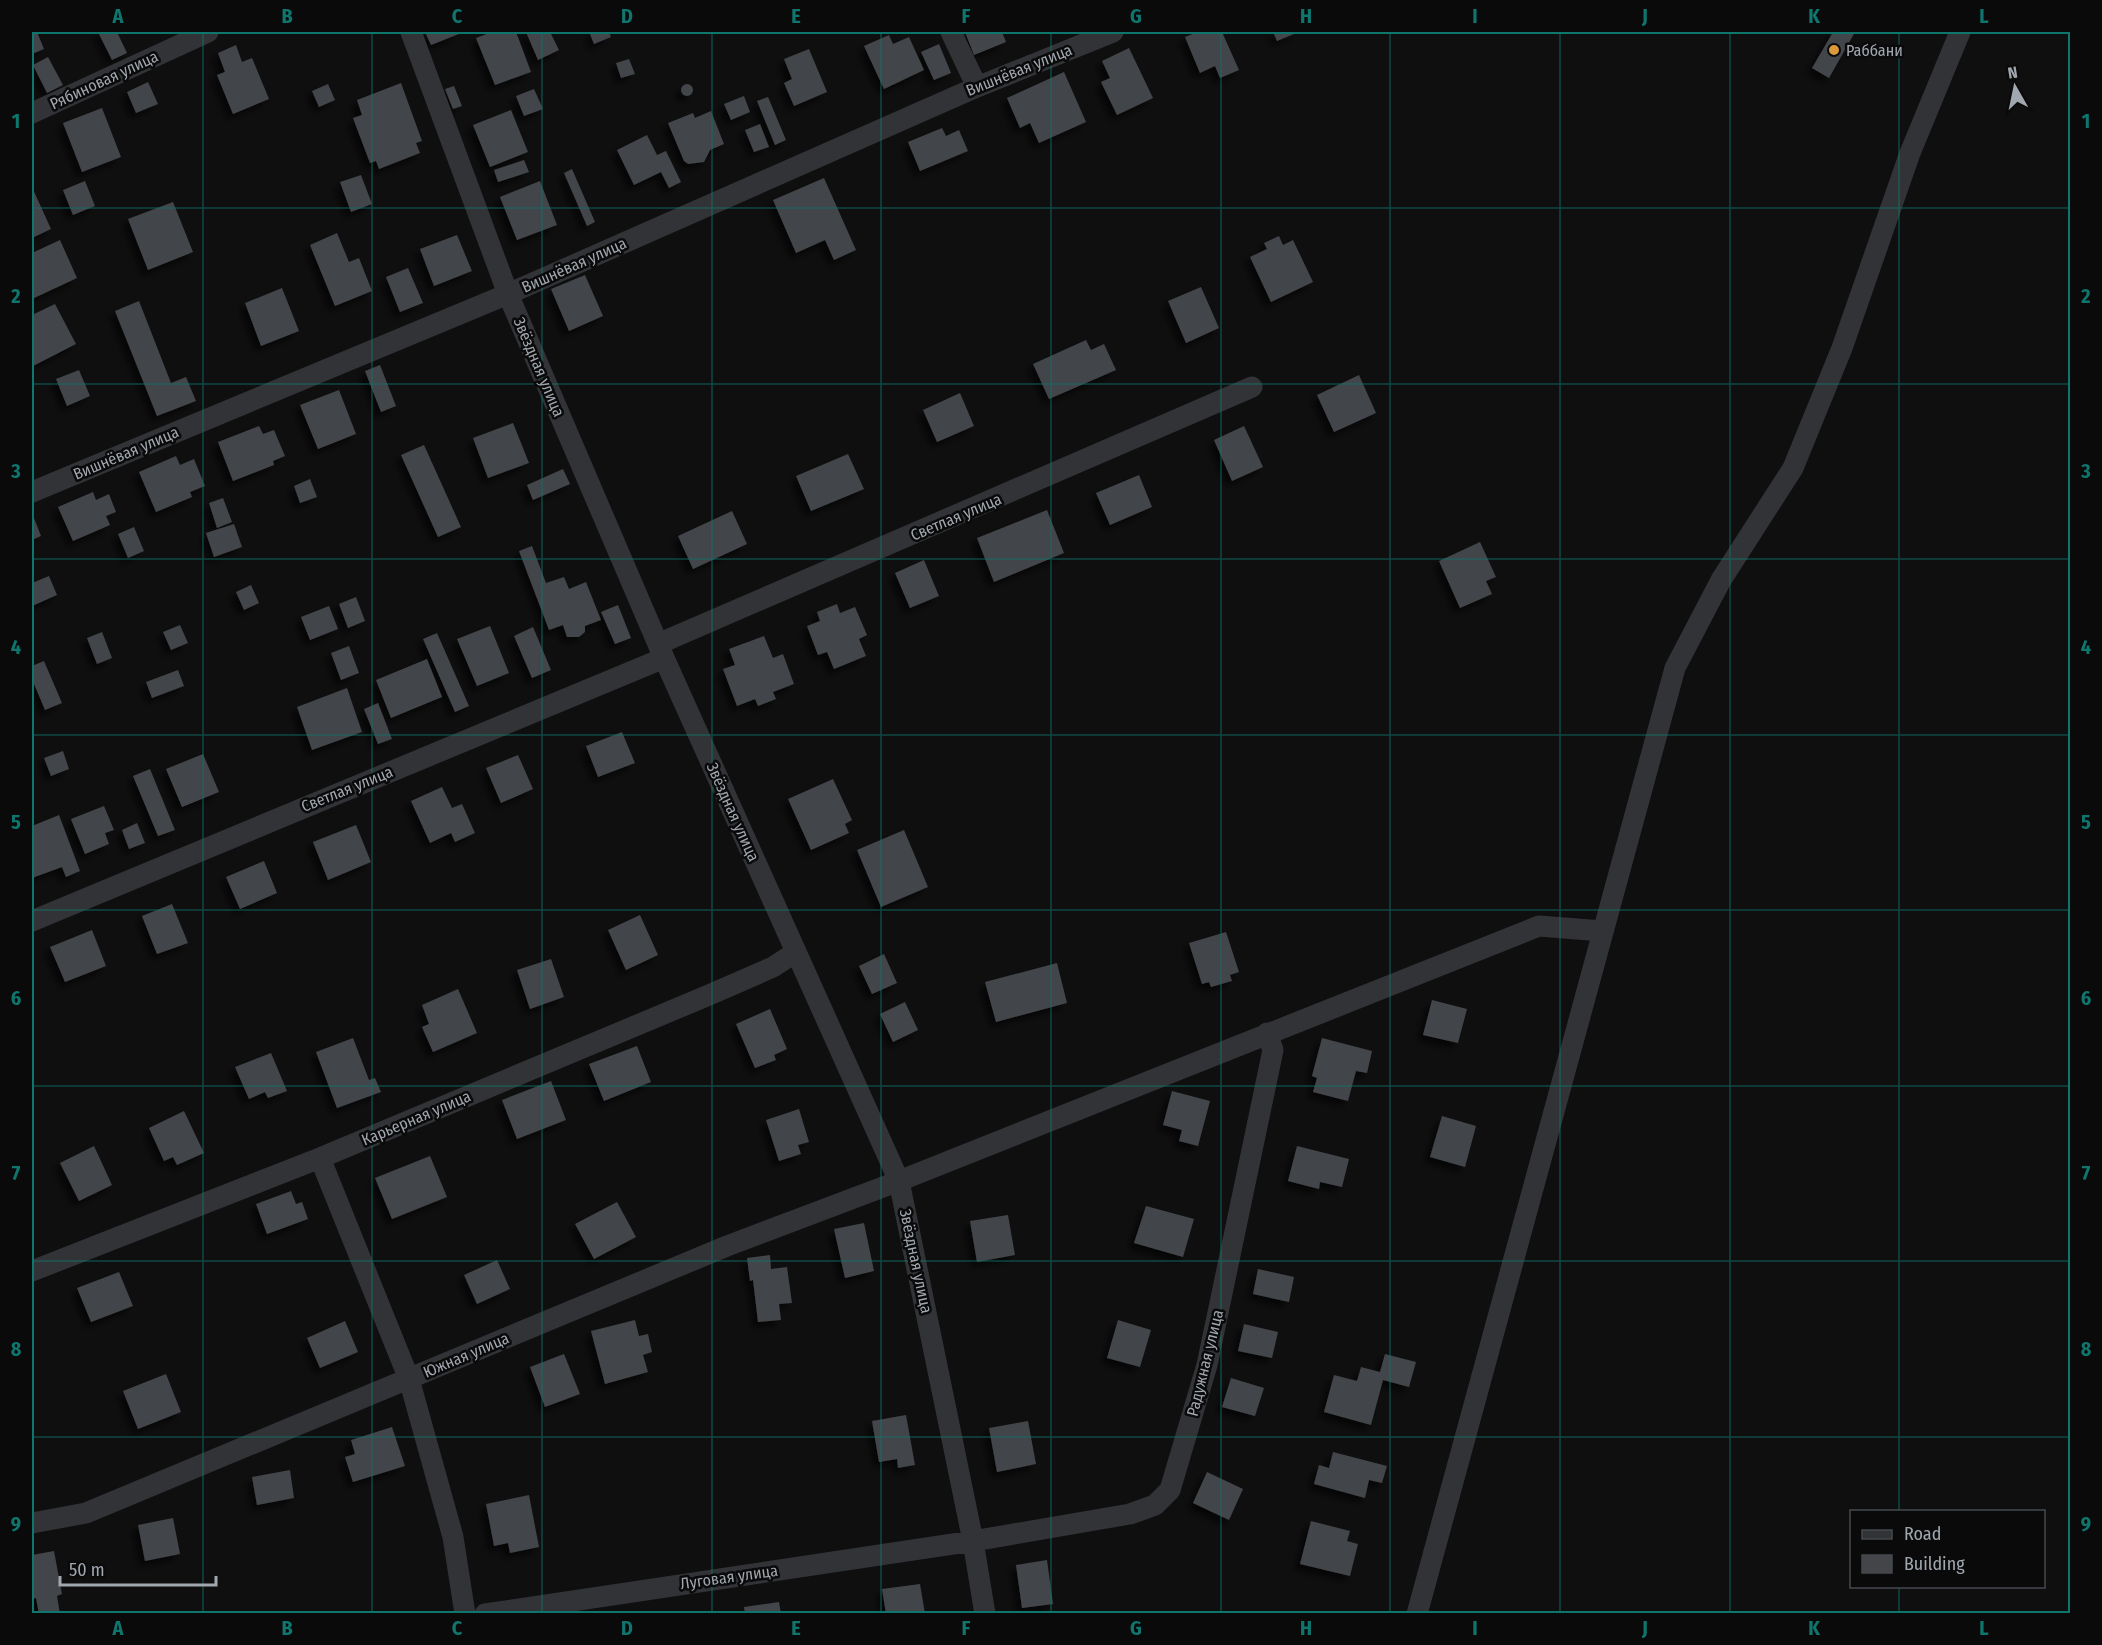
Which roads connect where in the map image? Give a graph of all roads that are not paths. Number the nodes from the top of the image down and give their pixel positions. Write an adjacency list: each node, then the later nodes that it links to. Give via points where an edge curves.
1 (208, 32): 7 (street, Рябиновая улица)
2 (411, 32): 8 (street, Звёздная улица)
3 (951, 32): 6 (street)
4 (1113, 32): 6 (street, Вишнёвая улица)
5 (1960, 32): 13 (street, via 1910,153 1842,348 1793,468 1721,580 1675,668)
6 (977, 87): 8 (street, Вишнёвая улица)
7 (32, 113)
8 (508, 294): 10 (street, Вишнёвая улица); 11 (street, Звёздная улица)
9 (1252, 387): 11 (street, Светлая улица)
10 (32, 492)
11 (661, 651): 12 (street, Светлая улица); 14 (street, Звёздная улица)
12 (32, 921)
13 (1602, 930): 15 (street, Южная улица, via 1539,926); 25 (street)
14 (796, 952): 16 (street, Карьерная улица, via 773,968); 17 (street, Звёздная улица)
15 (1267, 1033): 17 (street, Южная улица); 21 (street, Радужная улица, via 1273,1050 1212,1341 1170,1490 1155,1505 1130,1514)
16 (320, 1158): 18 (street, Карьерная улица); 19 (street)
17 (899, 1181): 19 (street, Южная улица, via 727,1246); 21 (street, Звёздная улица)
18 (32, 1271)
19 (409, 1378): 20 (street, Южная улица, via 86,1513); 22 (street, via 453,1537)
20 (32, 1523)
21 (973, 1541): 23 (street, Луговая улица); 24 (street, Звёздная улица)
22 (465, 1614)
23 (485, 1614)
24 (985, 1614)
25 (1417, 1614)

